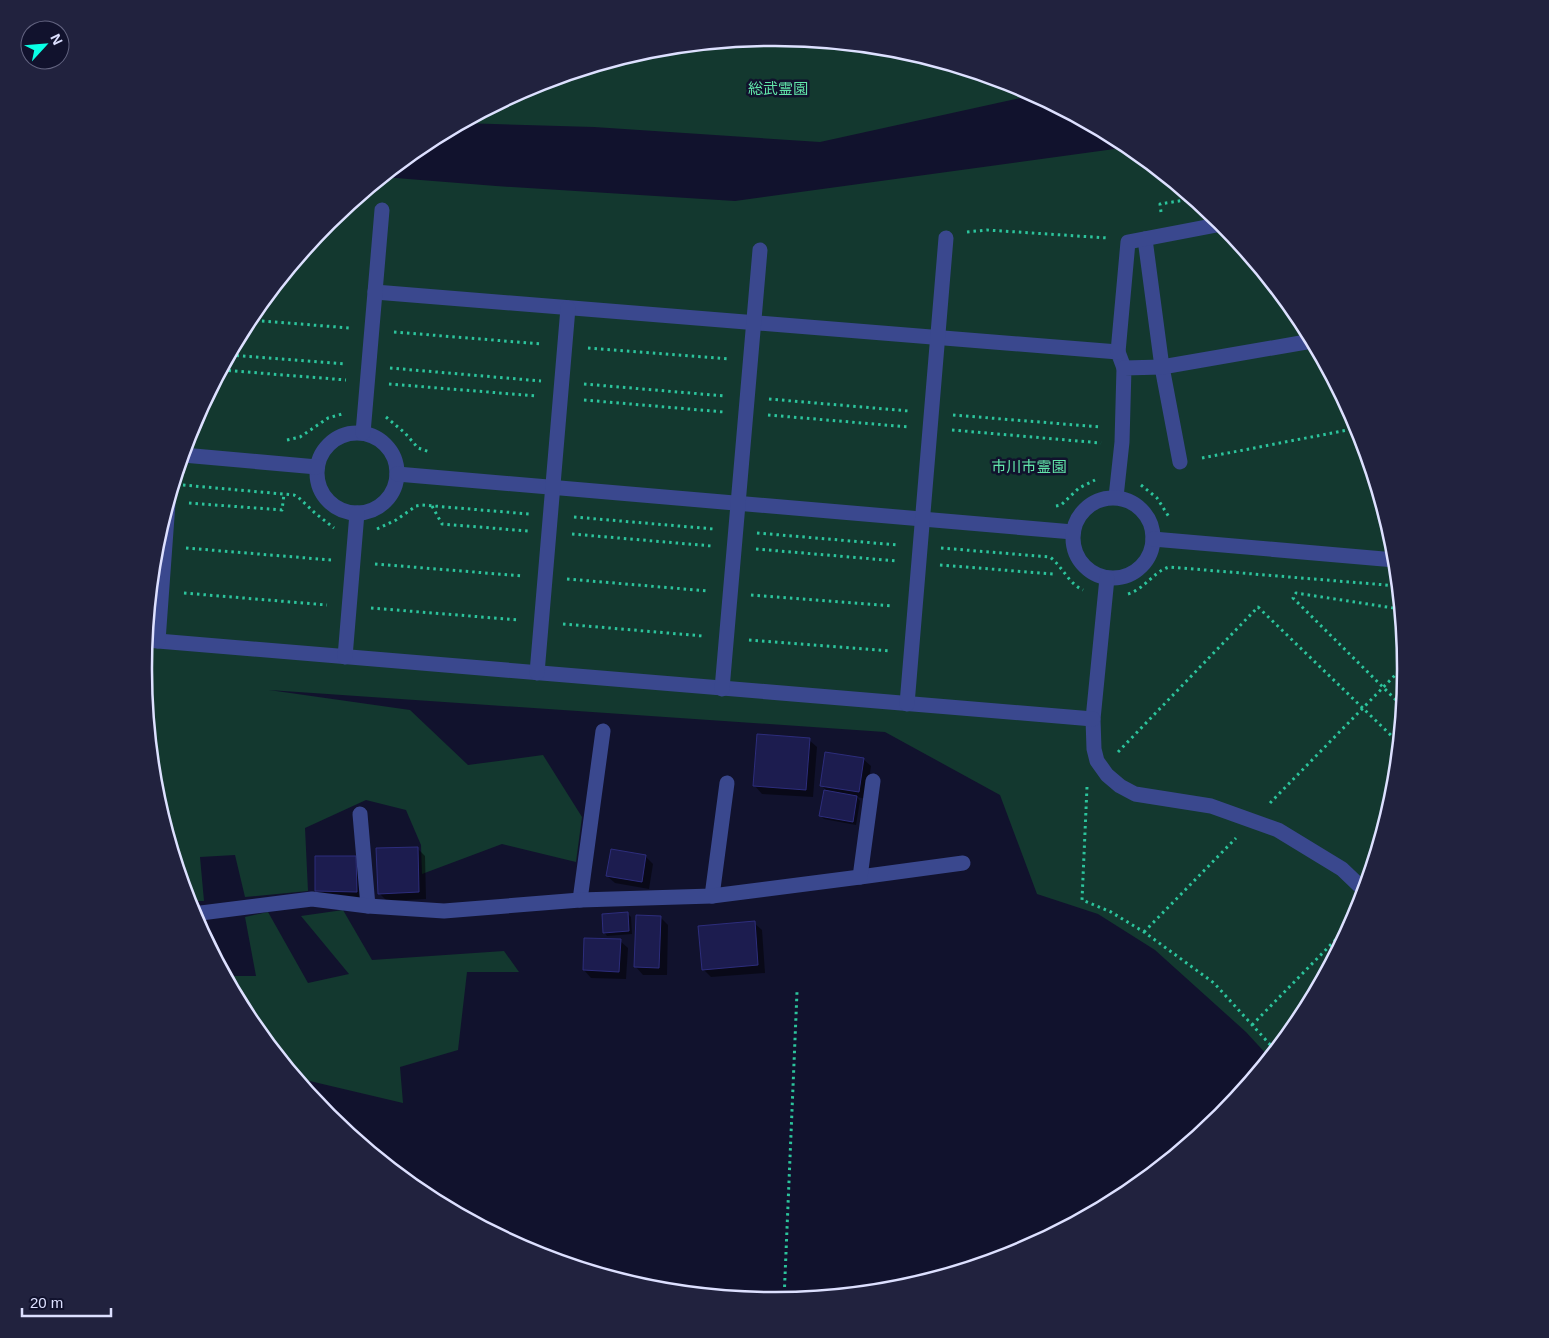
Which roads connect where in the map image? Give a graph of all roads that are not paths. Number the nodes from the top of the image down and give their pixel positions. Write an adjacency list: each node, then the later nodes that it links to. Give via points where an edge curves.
1 (382, 210): 6 (street)
2 (1212, 226): 4 (street)
3 (946, 238): 9 (street)
4 (1146, 238): 11 (street, via 1128,242); 12 (street)
5 (760, 250): 8 (street)
6 (375, 292): 7 (street); 14 (street)
7 (568, 308): 8 (street); 19 (street)
8 (753, 322): 9 (street); 21 (street)
9 (938, 337): 11 (street); 23 (street)
10 (1304, 342): 12 (street)
11 (1118, 352): 13 (street)
12 (1162, 367): 13 (street); 16 (street)
13 (1124, 368): 20 (street)
14 (363, 433): 17 (street, via 351,432 334,439 322,453); 18 (street, via 386,444 396,460)
15 (190, 456): 17 (street)
16 (1180, 462)
17 (317, 467): 22 (street, via 317,481 332,504)
18 (397, 474): 19 (street); 22 (street, via 395,488 384,503 368,512)
19 (552, 487): 21 (street); 32 (street)
20 (1116, 498): 24 (street, via 1090,504 1077,518); 25 (street, via 1126,499 1142,509 1151,526)
21 (738, 503): 23 (street); 33 (street)
22 (357, 513): 31 (street)
23 (922, 519): 24 (street); 34 (street)
24 (1073, 532): 28 (street, via 1073,546 1081,562)
25 (1153, 539): 26 (street); 28 (street, via 1150,553 1140,568 1123,577)
26 (1387, 559)
27 (160, 569): 29 (street)
28 (1107, 578): 35 (street)
29 (153, 634)
30 (152, 641): 31 (street)
31 (345, 657): 32 (street)
32 (537, 673): 33 (street)
33 (722, 689): 34 (street)
34 (907, 704): 35 (street)
35 (1093, 719): 42 (street, via 1097,761 1120,786 1135,794 1211,806 1278,830 1342,869)
36 (603, 730): 44 (street)
37 (873, 782): 41 (street)
38 (727, 783): 43 (street)
39 (360, 814): 45 (street)
40 (963, 863): 41 (street)
41 (860, 877): 43 (street)
42 (1358, 885)
43 (712, 896): 44 (street)
44 (580, 900): 45 (street, via 444,911)
45 (368, 906): 46 (street, via 312,899)
46 (202, 913)

